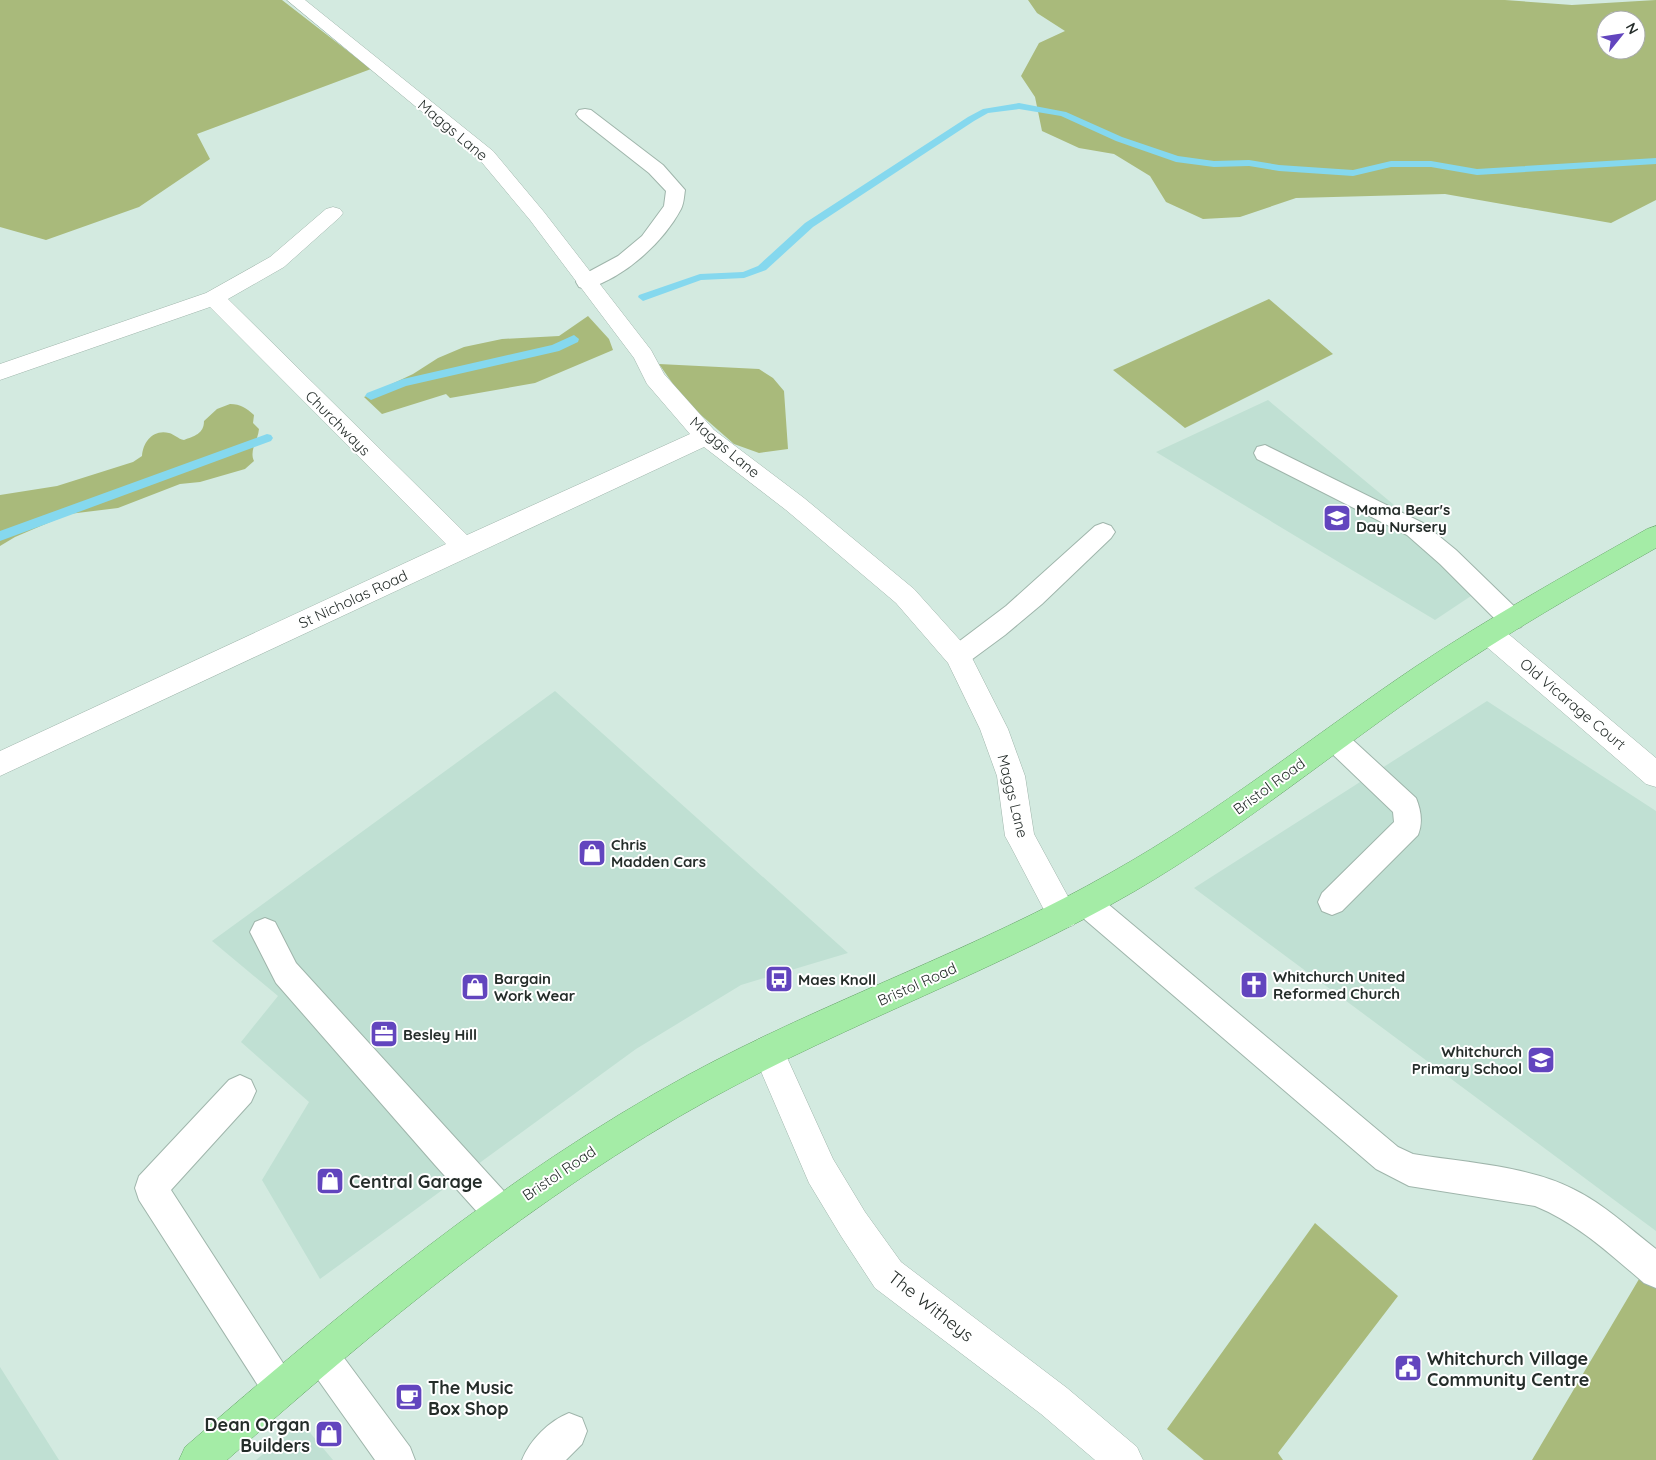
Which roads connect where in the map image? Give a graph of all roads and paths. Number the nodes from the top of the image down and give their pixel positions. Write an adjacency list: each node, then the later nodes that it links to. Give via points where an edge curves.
1 (295, 0): 4 (street, Maggs Lane, via 486,155)
2 (585, 114): 4 (lane, via 656,169 676,190 673,207 649,240 625,261)
3 (333, 213): 5 (street, via 277,262)
4 (586, 282): 7 (street, Maggs Lane, via 643,355 656,378)
5 (214, 298): 6 (street); 11 (street, Churchways)
6 (0, 372)
7 (706, 436): 11 (street, St Nicholas Road); 13 (street, Maggs Lane, via 906,596)
8 (1265, 453): 12 (lane, via 1415,529 1448,557)
9 (1103, 532): 13 (lane, via 1051,582)
10 (1656, 536): 12 (highway, Bristol Road)
11 (464, 547): 15 (street, St Nicholas Road)
12 (1501, 627): 14 (highway, Bristol Road, via 1398,693); 16 (street, Old Vicarage Court)
13 (958, 656): 18 (street, Maggs Lane, via 997,736 1011,776 1020,836)
14 (1334, 739): 17 (lane, via 1406,807 1408,826); 18 (highway, Bristol Road, via 1195,838)
15 (0, 764)
16 (1656, 775)
17 (1332, 902)
18 (1074, 908): 20 (highway, Bristol Road, via 1005,944); 23 (lane, via 1387,1158 1409,1170 1535,1190 1561,1200 1594,1220)
19 (265, 932): 22 (lane, via 286,973)
20 (768, 1051): 22 (highway, Bristol Road, via 605,1142); 30 (street, The Witheys, via 821,1171 888,1275 1054,1401)
21 (240, 1091): 25 (lane, via 150,1188)
22 (500, 1212): 24 (highway, Bristol Road)
23 (1656, 1271)
24 (320, 1355): 25 (highway, Bristol Road); 28 (lane)
25 (280, 1389): 27 (highway, Bristol Road)
26 (569, 1431): 29 (lane)
27 (198, 1460)
28 (397, 1460)
29 (540, 1460)
30 (1124, 1460)

